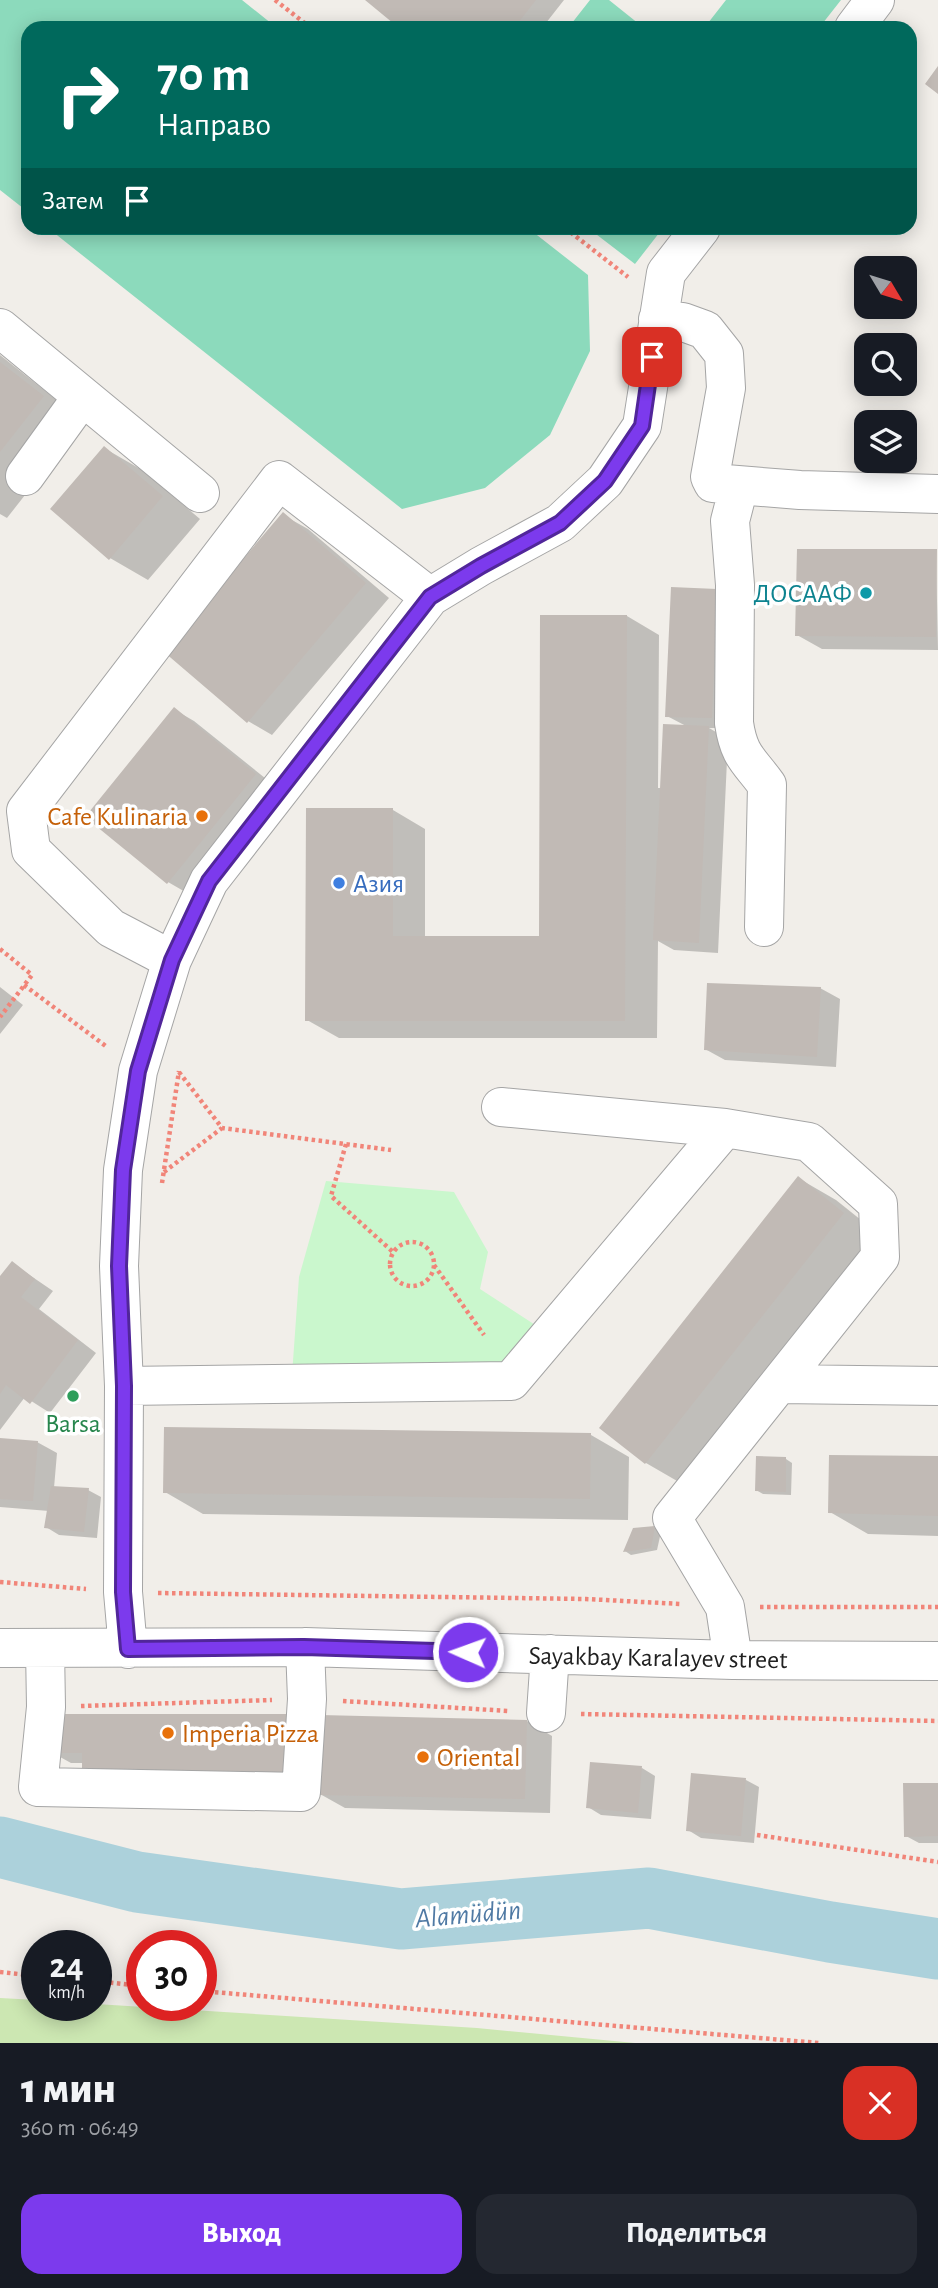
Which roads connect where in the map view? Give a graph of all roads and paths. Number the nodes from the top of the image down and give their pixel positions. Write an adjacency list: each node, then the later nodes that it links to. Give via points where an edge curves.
1 (275, 0): 3 (path)
2 (875, 0): 4 (street)
3 (302, 21)
4 (859, 21)
5 (574, 235): 7 (path)
6 (696, 235): 7 (street, via 666,273)
7 (661, 301): 11 (street, via 683,322 705,330 724,354 726,388 710,481); 14 (street, via 642,426 605,481 560,523)
8 (0, 328): 9 (street)
9 (82, 397): 10 (street); 12 (street)
10 (25, 477)
11 (739, 486): 13 (street); 15 (street, via 730,521 735,585 734,723 737,744 767,785)
12 (200, 493)
13 (938, 494)
14 (430, 597): 17 (street, via 209,881); 17 (street, via 279,480 26,811 31,850 111,928)
15 (764, 926)
16 (0, 949): 18 (path, via 32,975)
17 (172, 960): 20 (street)
18 (24, 985): 19 (path); 20 (path)
19 (0, 1017)
20 (138, 1071): 32 (street, via 123,1170 119,1266)
21 (179, 1072): 23 (path)
22 (501, 1107): 24 (street)
23 (222, 1128): 25 (path); 27 (path)
24 (725, 1128): 31 (street, via 809,1142 878,1205 880,1257); 32 (street, via 511,1381)
25 (346, 1144): 26 (path); 28 (path, via 331,1196)
26 (391, 1150)
27 (164, 1172)
28 (393, 1252): 29 (path, via 413,1241 432,1254); 29 (path, via 392,1274 410,1286 422,1283)
29 (434, 1265): 30 (path)
30 (484, 1335)
31 (779, 1384): 33 (street); 36 (street, via 672,1518)
32 (124, 1386): 35 (street)
33 (938, 1386)
34 (0, 1582): 35 (path)
35 (123, 1592): 36 (path, via 586,1599); 41 (street)
36 (725, 1606): 37 (path); 43 (street)
37 (938, 1607)
38 (304, 1647): 41 (street, Sayakbay Karalayev street); 42 (street, Sayakbay Karalayev street); 45 (street)
39 (0, 1648): 40 (street, Sayakbay Karalayev street)
40 (45, 1648): 41 (street, Sayakbay Karalayev street); 46 (street)
41 (128, 1649)
42 (550, 1654): 43 (street, Sayakbay Karalayev street); 47 (street)
43 (733, 1660): 44 (street, Sayakbay Karalayev street)
44 (938, 1661)
45 (307, 1699): 46 (path); 46 (street, via 301,1792 38,1787); 47 (path)
46 (46, 1707)
47 (546, 1713): 48 (path)
48 (938, 1721)
49 (757, 1835): 50 (path)
50 (938, 1862)
51 (0, 1972): 52 (path)
52 (21, 1974)
53 (217, 1992): 54 (path)
54 (819, 2043)

